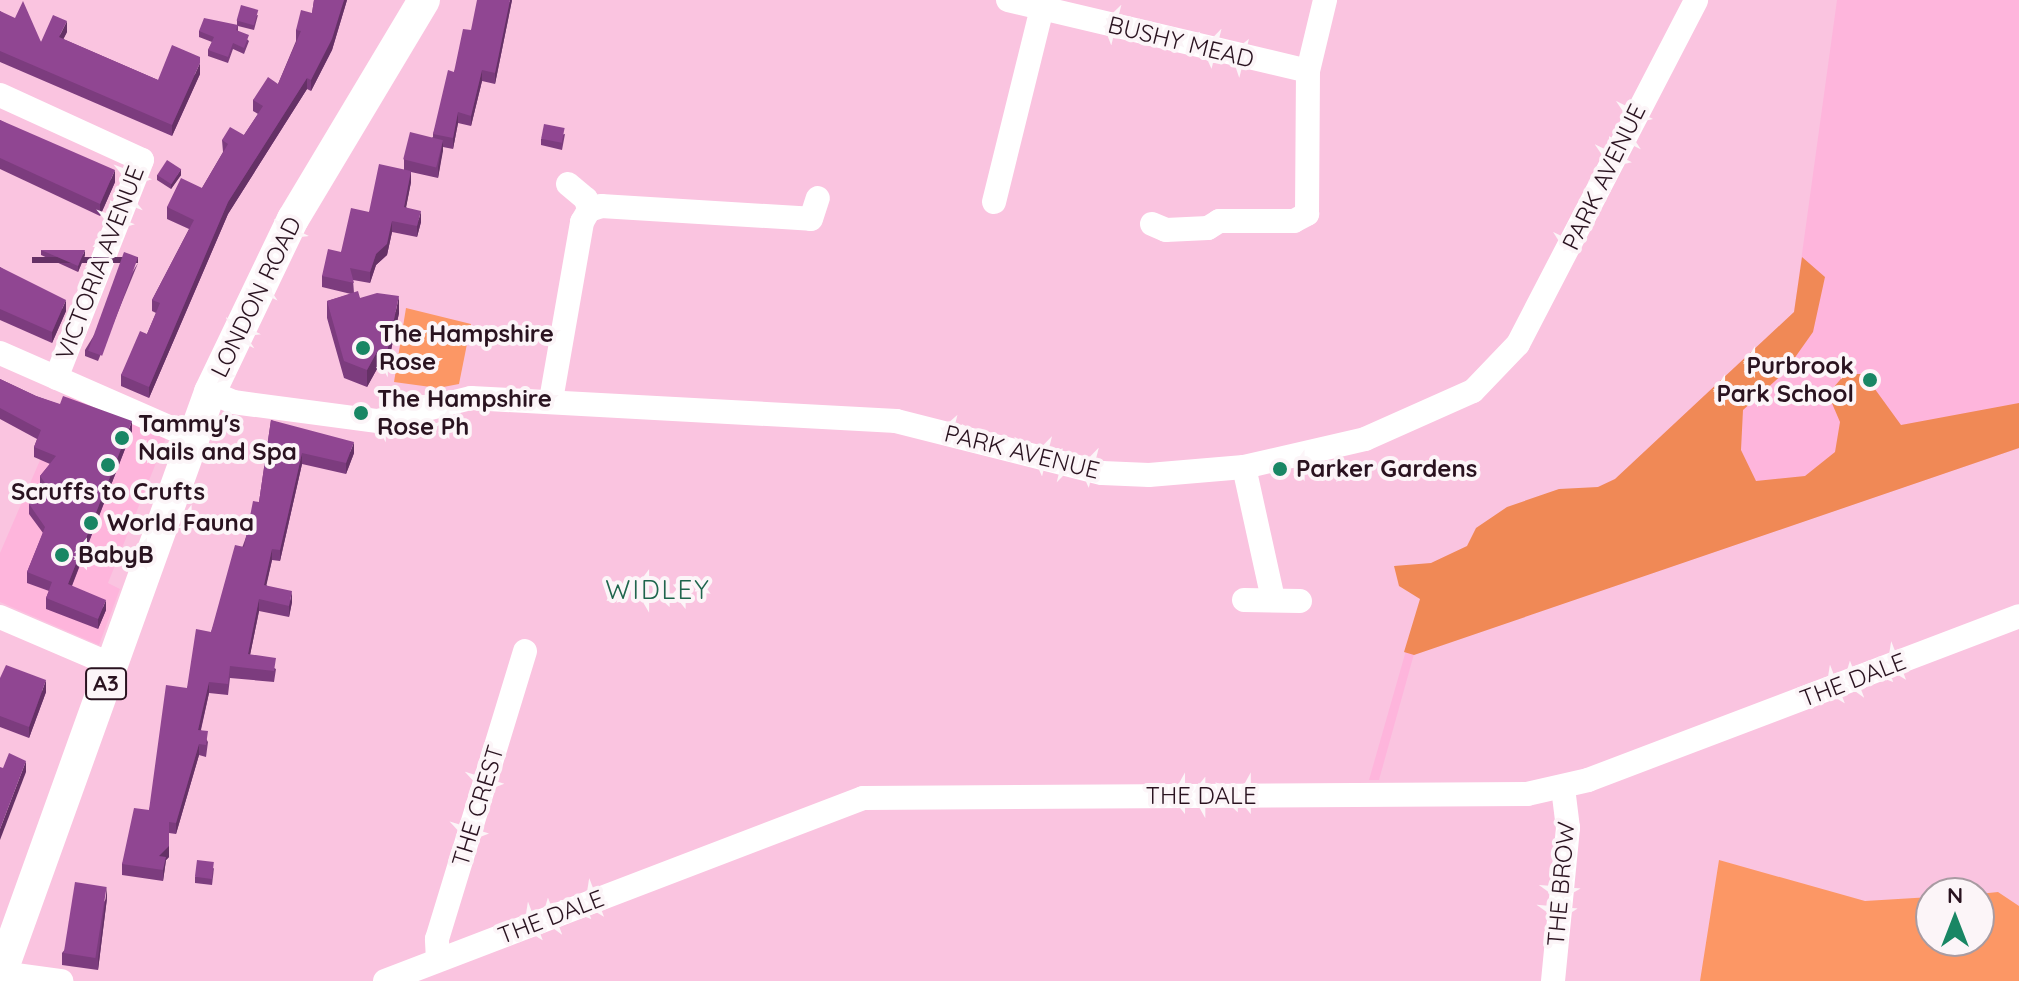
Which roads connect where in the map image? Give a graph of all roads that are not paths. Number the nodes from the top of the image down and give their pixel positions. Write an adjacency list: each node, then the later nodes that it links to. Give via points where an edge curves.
1 (424, 0): 15 (main road, LONDON ROAD / A3, via 293,219)
2 (1008, 0): 5 (street, BUSHY MEAD)
3 (1325, 0): 6 (street)
4 (1696, 0): 18 (street, PARK AVENUE, via 1548,293 1498,367 1461,397 1365,439)
5 (1042, 8): 6 (street, BUSHY MEAD); 9 (street)
6 (1308, 71): 12 (street, via 1307,214 1294,221 1219,221 1208,228 1166,230)
7 (0, 95): 14 (street, VICTORIA AVENUE, via 142,160)
8 (568, 184): 10 (street, via 586,199)
9 (994, 202)
10 (589, 210): 11 (street, via 601,206); 16 (street, via 582,222)
11 (820, 214)
12 (1152, 224)
13 (0, 353): 14 (street)
14 (56, 378): 17 (street)
15 (210, 392): 16 (street, PARK AVENUE, via 233,402 378,421 458,399); 17 (main road, LONDON ROAD / A3)
16 (551, 400): 18 (street, PARK AVENUE, via 896,421 1102,473)
17 (191, 437): 25 (main road, LONDON ROAD / A3)
18 (1244, 467): 19 (street)
19 (1273, 599): 20 (street); 21 (street)
20 (1244, 600)
21 (1300, 601)
22 (2019, 616): 26 (street, THE DALE)
23 (0, 617): 25 (street)
24 (525, 651): 28 (street, THE CREST, via 437,939)
25 (112, 665): 27 (main road, LONDON ROAD / A3)
26 (1563, 788): 28 (street, THE DALE, via 1497,795 863,798); 32 (street, THE BROW, via 1568,828)
27 (11, 912): 29 (main road, LONDON ROAD / A3)
28 (438, 960): 31 (street, THE DALE)
29 (1, 974): 30 (street)
30 (61, 981)
31 (385, 981)
32 (1553, 981)

